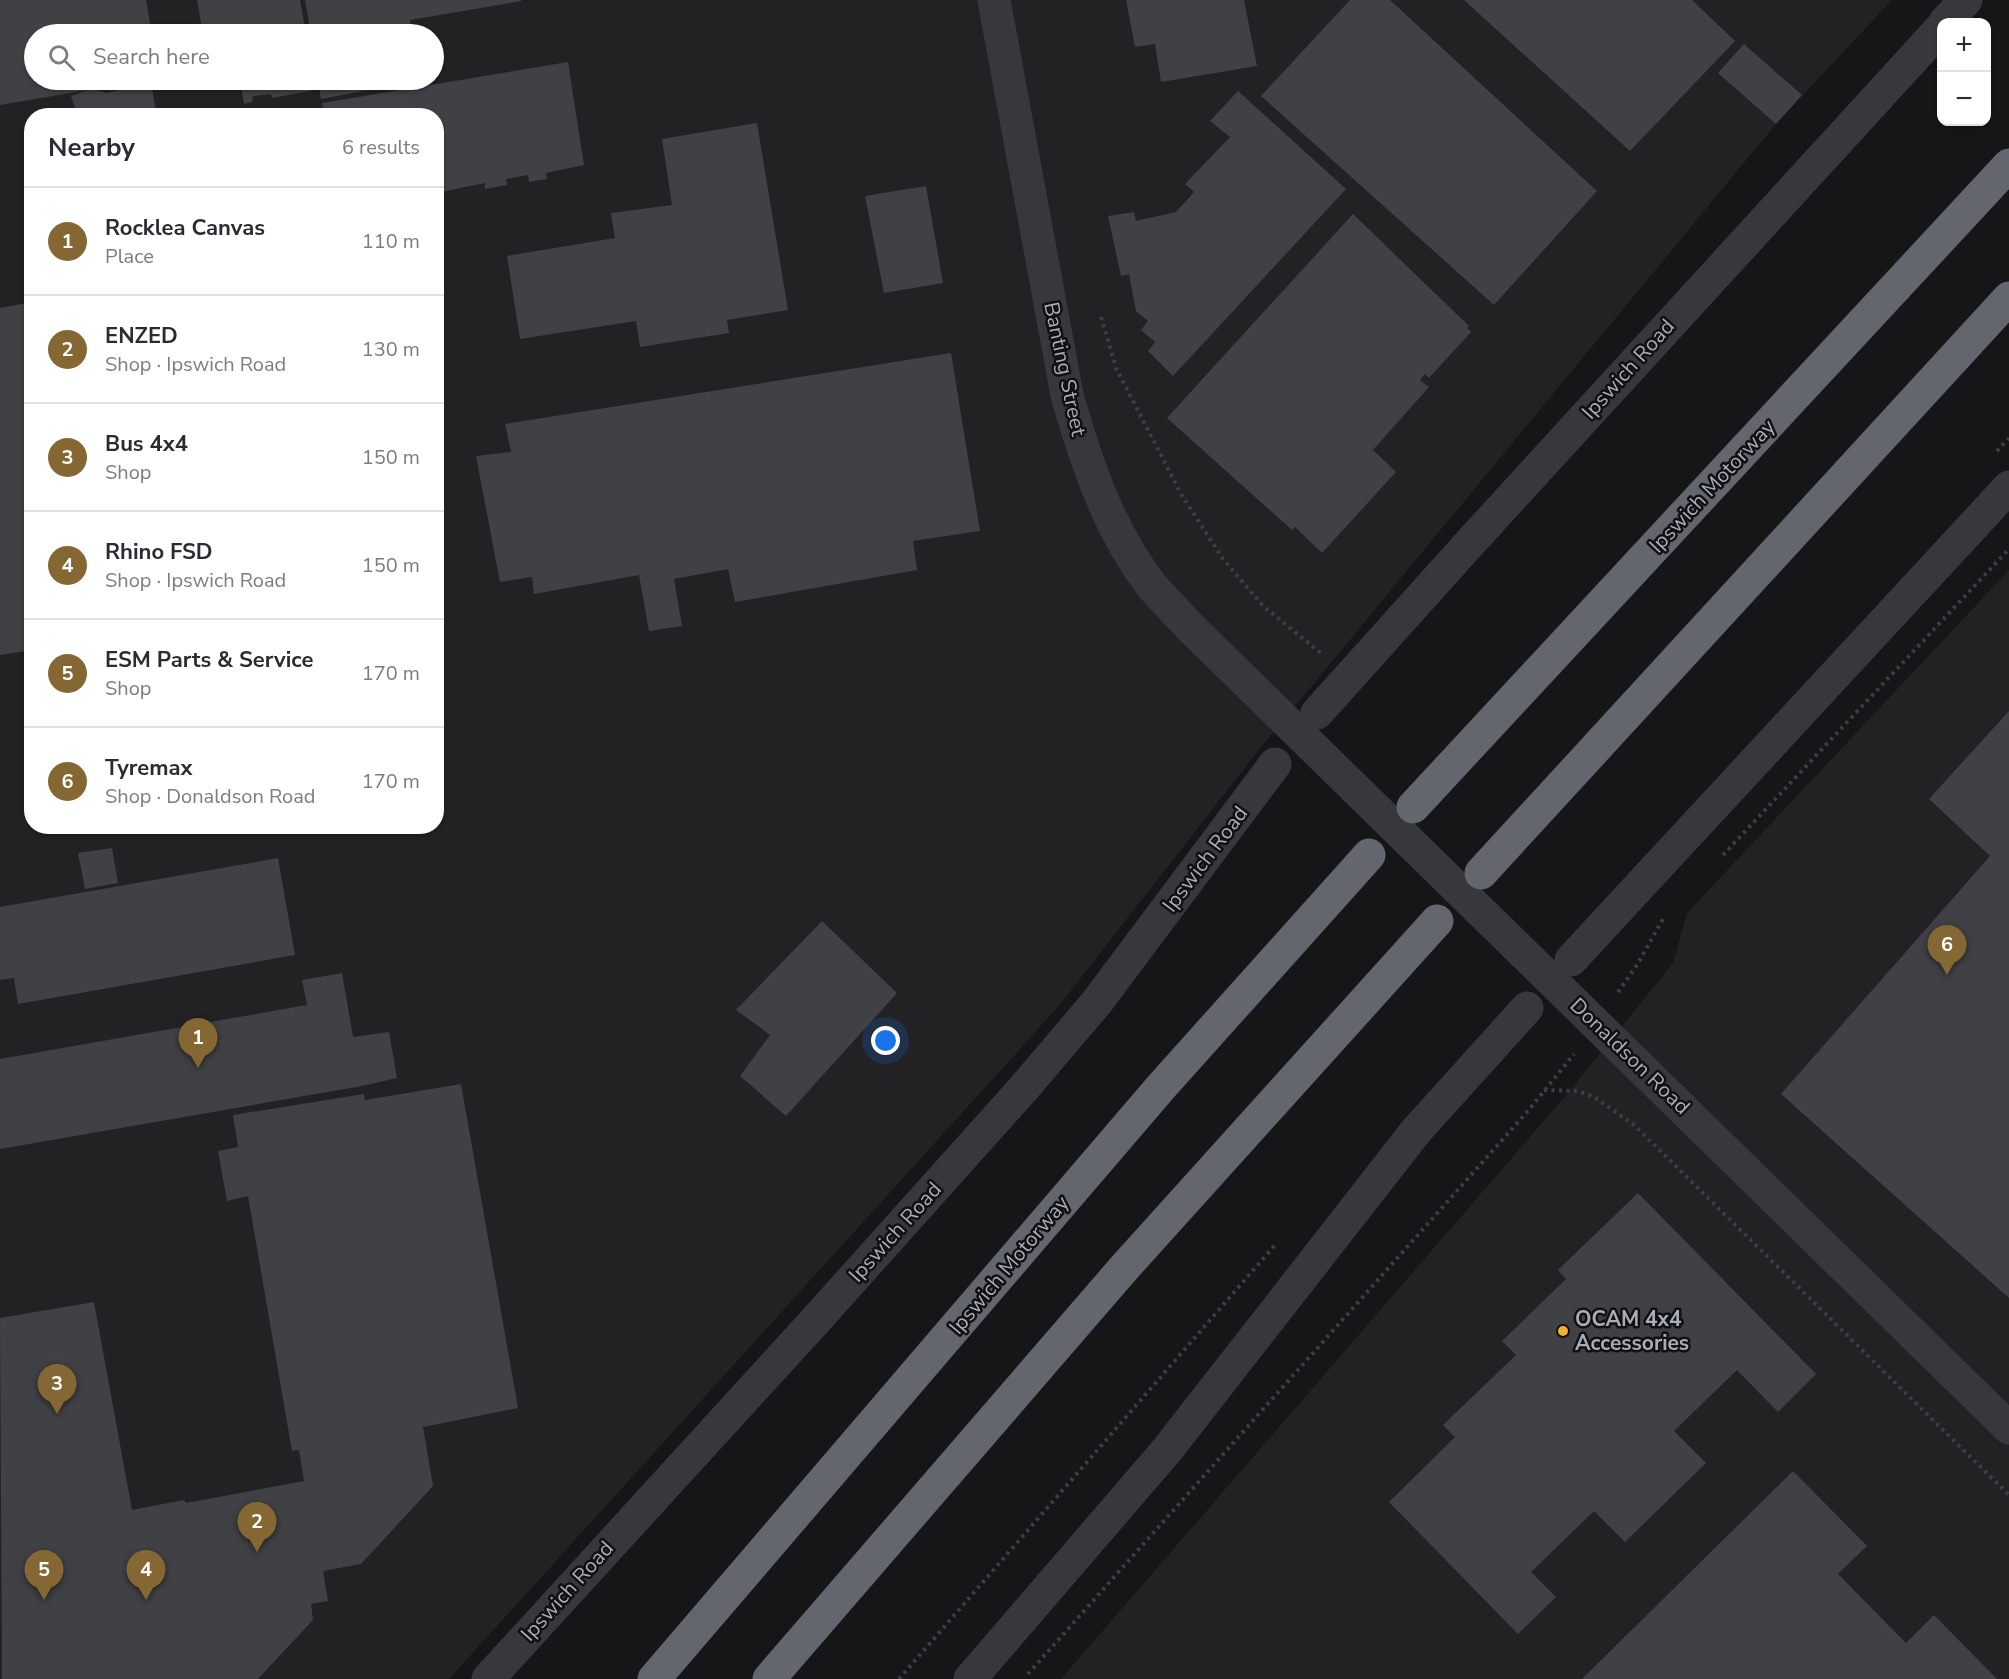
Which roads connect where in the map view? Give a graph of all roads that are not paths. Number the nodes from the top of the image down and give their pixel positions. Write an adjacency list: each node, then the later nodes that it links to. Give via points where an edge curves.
1 (994, 0): 8 (street, Banting Street, via 1067,395 1081,445 1125,546 1153,586)
2 (1966, 0): 3 (street)
3 (1949, 18)
4 (1937, 31): 9 (street, Ipswich Road)
5 (2009, 165): 11 (highway, Ipswich Motorway)
6 (2009, 297): 13 (highway)
7 (2009, 487): 15 (street)
8 (1251, 685): 17 (street, Donaldson Road)
9 (1317, 713)
10 (1275, 764): 18 (street, Ipswich Road, via 1097,1002 1023,1089)
11 (1413, 807)
12 (1369, 855): 19 (highway, Ipswich Motorway, via 1161,1087)
13 (1481, 873)
14 (1437, 921): 20 (highway, via 1124,1268)
15 (1571, 960)
16 (1527, 1008): 21 (street, via 1416,1131 1167,1450)
17 (2009, 1428)
18 (488, 1679)
19 (654, 1679)
20 (769, 1679)
21 (970, 1679)

